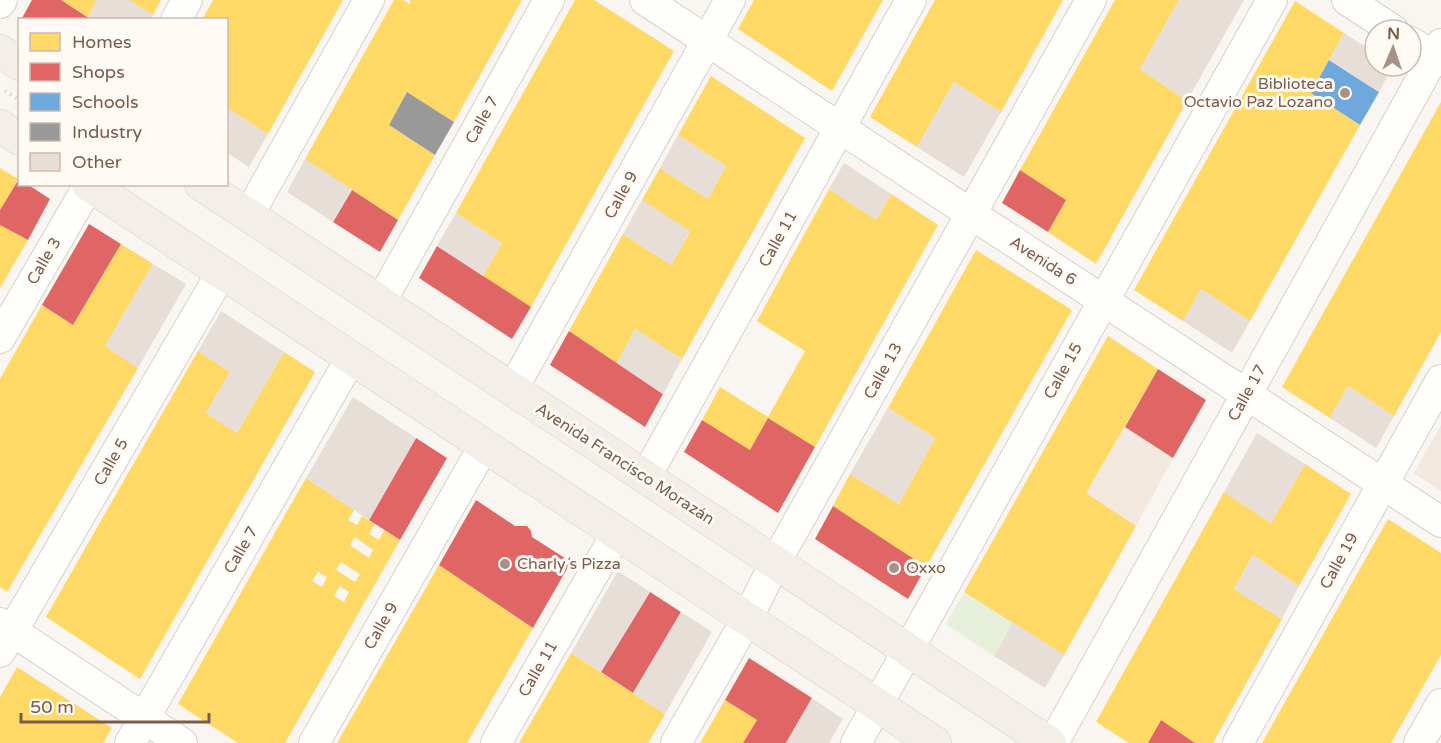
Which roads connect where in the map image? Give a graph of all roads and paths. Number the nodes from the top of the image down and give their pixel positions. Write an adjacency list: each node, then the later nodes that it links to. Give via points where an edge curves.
1 (187, 0): 10 (street)
2 (369, 0): 25 (street)
3 (549, 0): 28 (street, Calle 7)
4 (645, 0): 12 (street, Avenida 6)
5 (730, 0): 12 (street, Calle 9)
6 (911, 0): 19 (street, Calle 11)
7 (1091, 0): 24 (street, Calle 13)
8 (1272, 0): 27 (street, Calle 15)
9 (1347, 0): 11 (street)
10 (177, 18)
11 (1375, 18)
12 (707, 41): 19 (street, Avenida 6); 32 (street, Calle 9)
13 (0, 51): 15 (main road)
14 (1432, 51): 33 (street, Calle 17)
15 (18, 63)
16 (0, 87): 17 (path)
17 (18, 99)
18 (0, 126): 20 (main road)
19 (840, 128): 24 (street, Avenida 6); 35 (street, Calle 11)
20 (18, 138)
21 (88, 186): 29 (street, Calle 3)
22 (91, 186): 26 (main road)
23 (204, 186): 25 (main road, Avenida Francisco Morazán)
24 (971, 214): 27 (street, Avenida 6); 39 (street, Calle 13)
25 (248, 216): 28 (main road, Avenida Francisco Morazán)
26 (222, 272): 30 (main road); 41 (street, Calle 5)
27 (1103, 300): 33 (street, Avenida 6); 42 (street, Calle 15)
28 (380, 303): 32 (main road, Avenida Francisco Morazán)
29 (0, 338)
30 (351, 358): 34 (main road); 45 (street, Calle 7)
31 (1441, 380): 36 (street, Calle 19)
32 (512, 390): 35 (main road, Avenida Francisco Morazán)
33 (1247, 394): 36 (street, Avenida 6); 52 (street, Calle 17)
34 (484, 446): 38 (main road); 47 (street, Calle 9)
35 (645, 478): 39 (main road, Avenida Francisco Morazán)
36 (1383, 483): 37 (street, Avenida 6); 53 (street, Calle 19)
37 (1441, 522)
38 (616, 533): 40 (main road); 48 (street, Calle 11)
39 (775, 563): 40 (street, Calle 13); 42 (main road, Avenida Francisco Morazán)
40 (747, 620): 44 (main road); 49 (street, Calle 13)
41 (4, 636): 45 (street)
42 (907, 650): 44 (street, Calle 15); 52 (main road, Avenida Francisco Morazán)
43 (1441, 704): 54 (street)
44 (878, 706): 50 (street, Calle 15); 51 (main road)
45 (137, 731): 46 (street)
46 (182, 743)
47 (314, 743)
48 (495, 743)
49 (676, 743)
50 (856, 743)
51 (934, 743)
52 (1051, 743)
53 (1238, 743)
54 (1419, 743)

